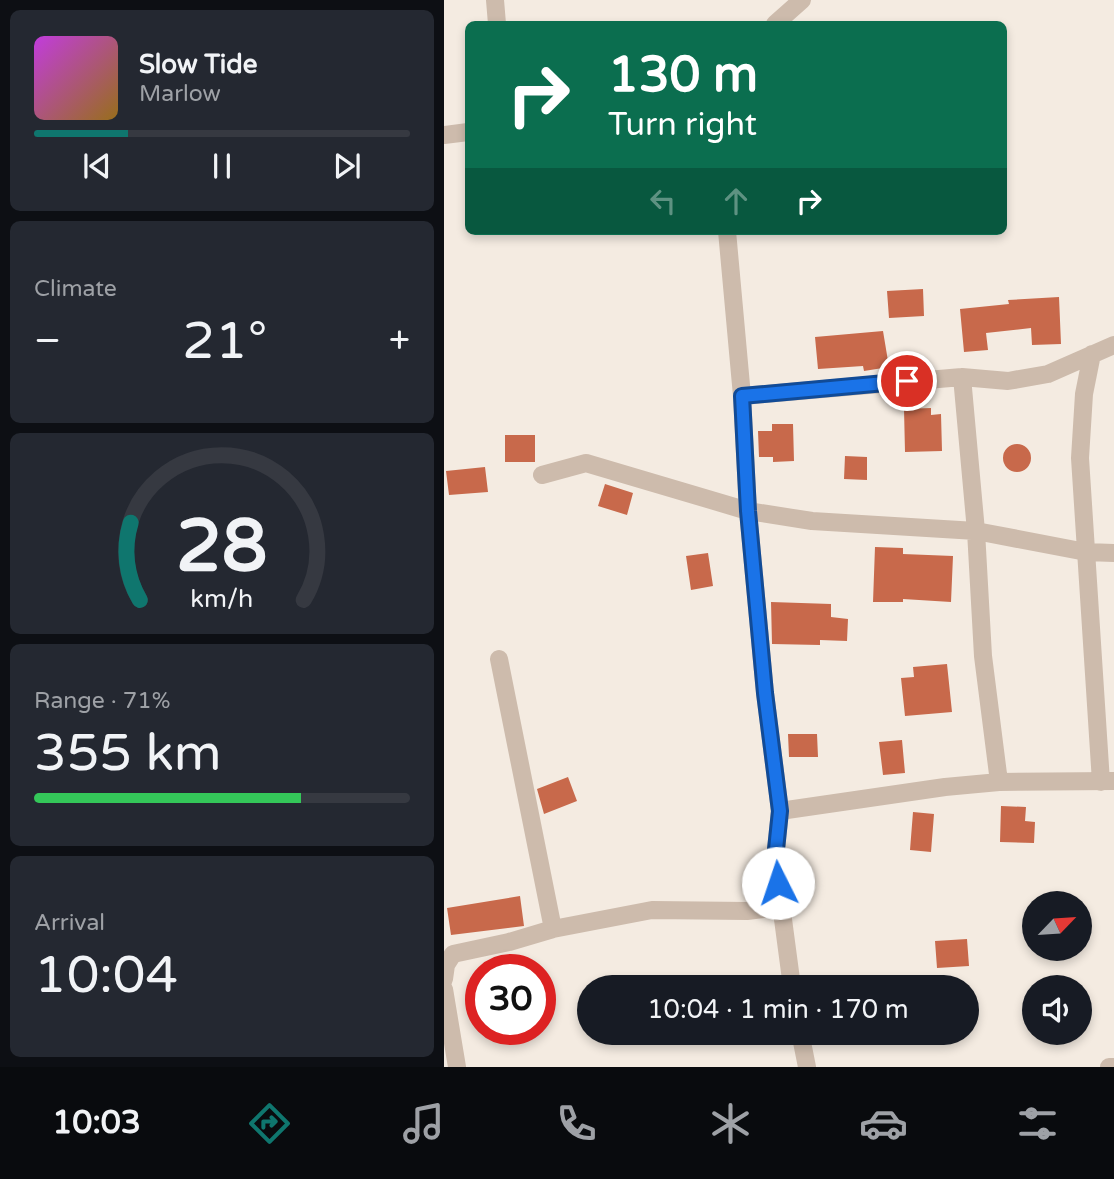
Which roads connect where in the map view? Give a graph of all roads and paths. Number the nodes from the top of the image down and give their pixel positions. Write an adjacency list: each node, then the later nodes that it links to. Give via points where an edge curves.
1 (495, 0): 3 (street)
2 (802, 0): 4 (street)
3 (497, 21)
4 (778, 21)
5 (465, 132): 6 (street)
6 (444, 135)
7 (727, 235): 11 (street)
8 (1114, 345): 9 (street)
9 (1092, 354): 10 (street, via 1048,374 1008,381); 15 (street, via 1080,458)
10 (962, 376): 11 (street); 14 (street)
11 (742, 396): 13 (street)
12 (542, 475): 13 (street, via 586,463)
13 (748, 511): 14 (street, via 813,521); 20 (street)
14 (976, 531): 15 (street); 19 (street, via 983,656)
15 (1086, 552): 16 (street); 18 (street)
16 (1114, 553)
17 (499, 659): 22 (street)
18 (1108, 781): 19 (street)
19 (999, 782): 20 (street)
20 (780, 811): 21 (street, via 775,859)
21 (782, 907): 22 (street, via 652,910); 24 (street)
22 (553, 929): 23 (street, via 453,954)
23 (445, 969)
24 (790, 975)
25 (444, 989): 27 (street)
26 (803, 1045): 28 (street)
27 (457, 1067)
28 (807, 1067)

